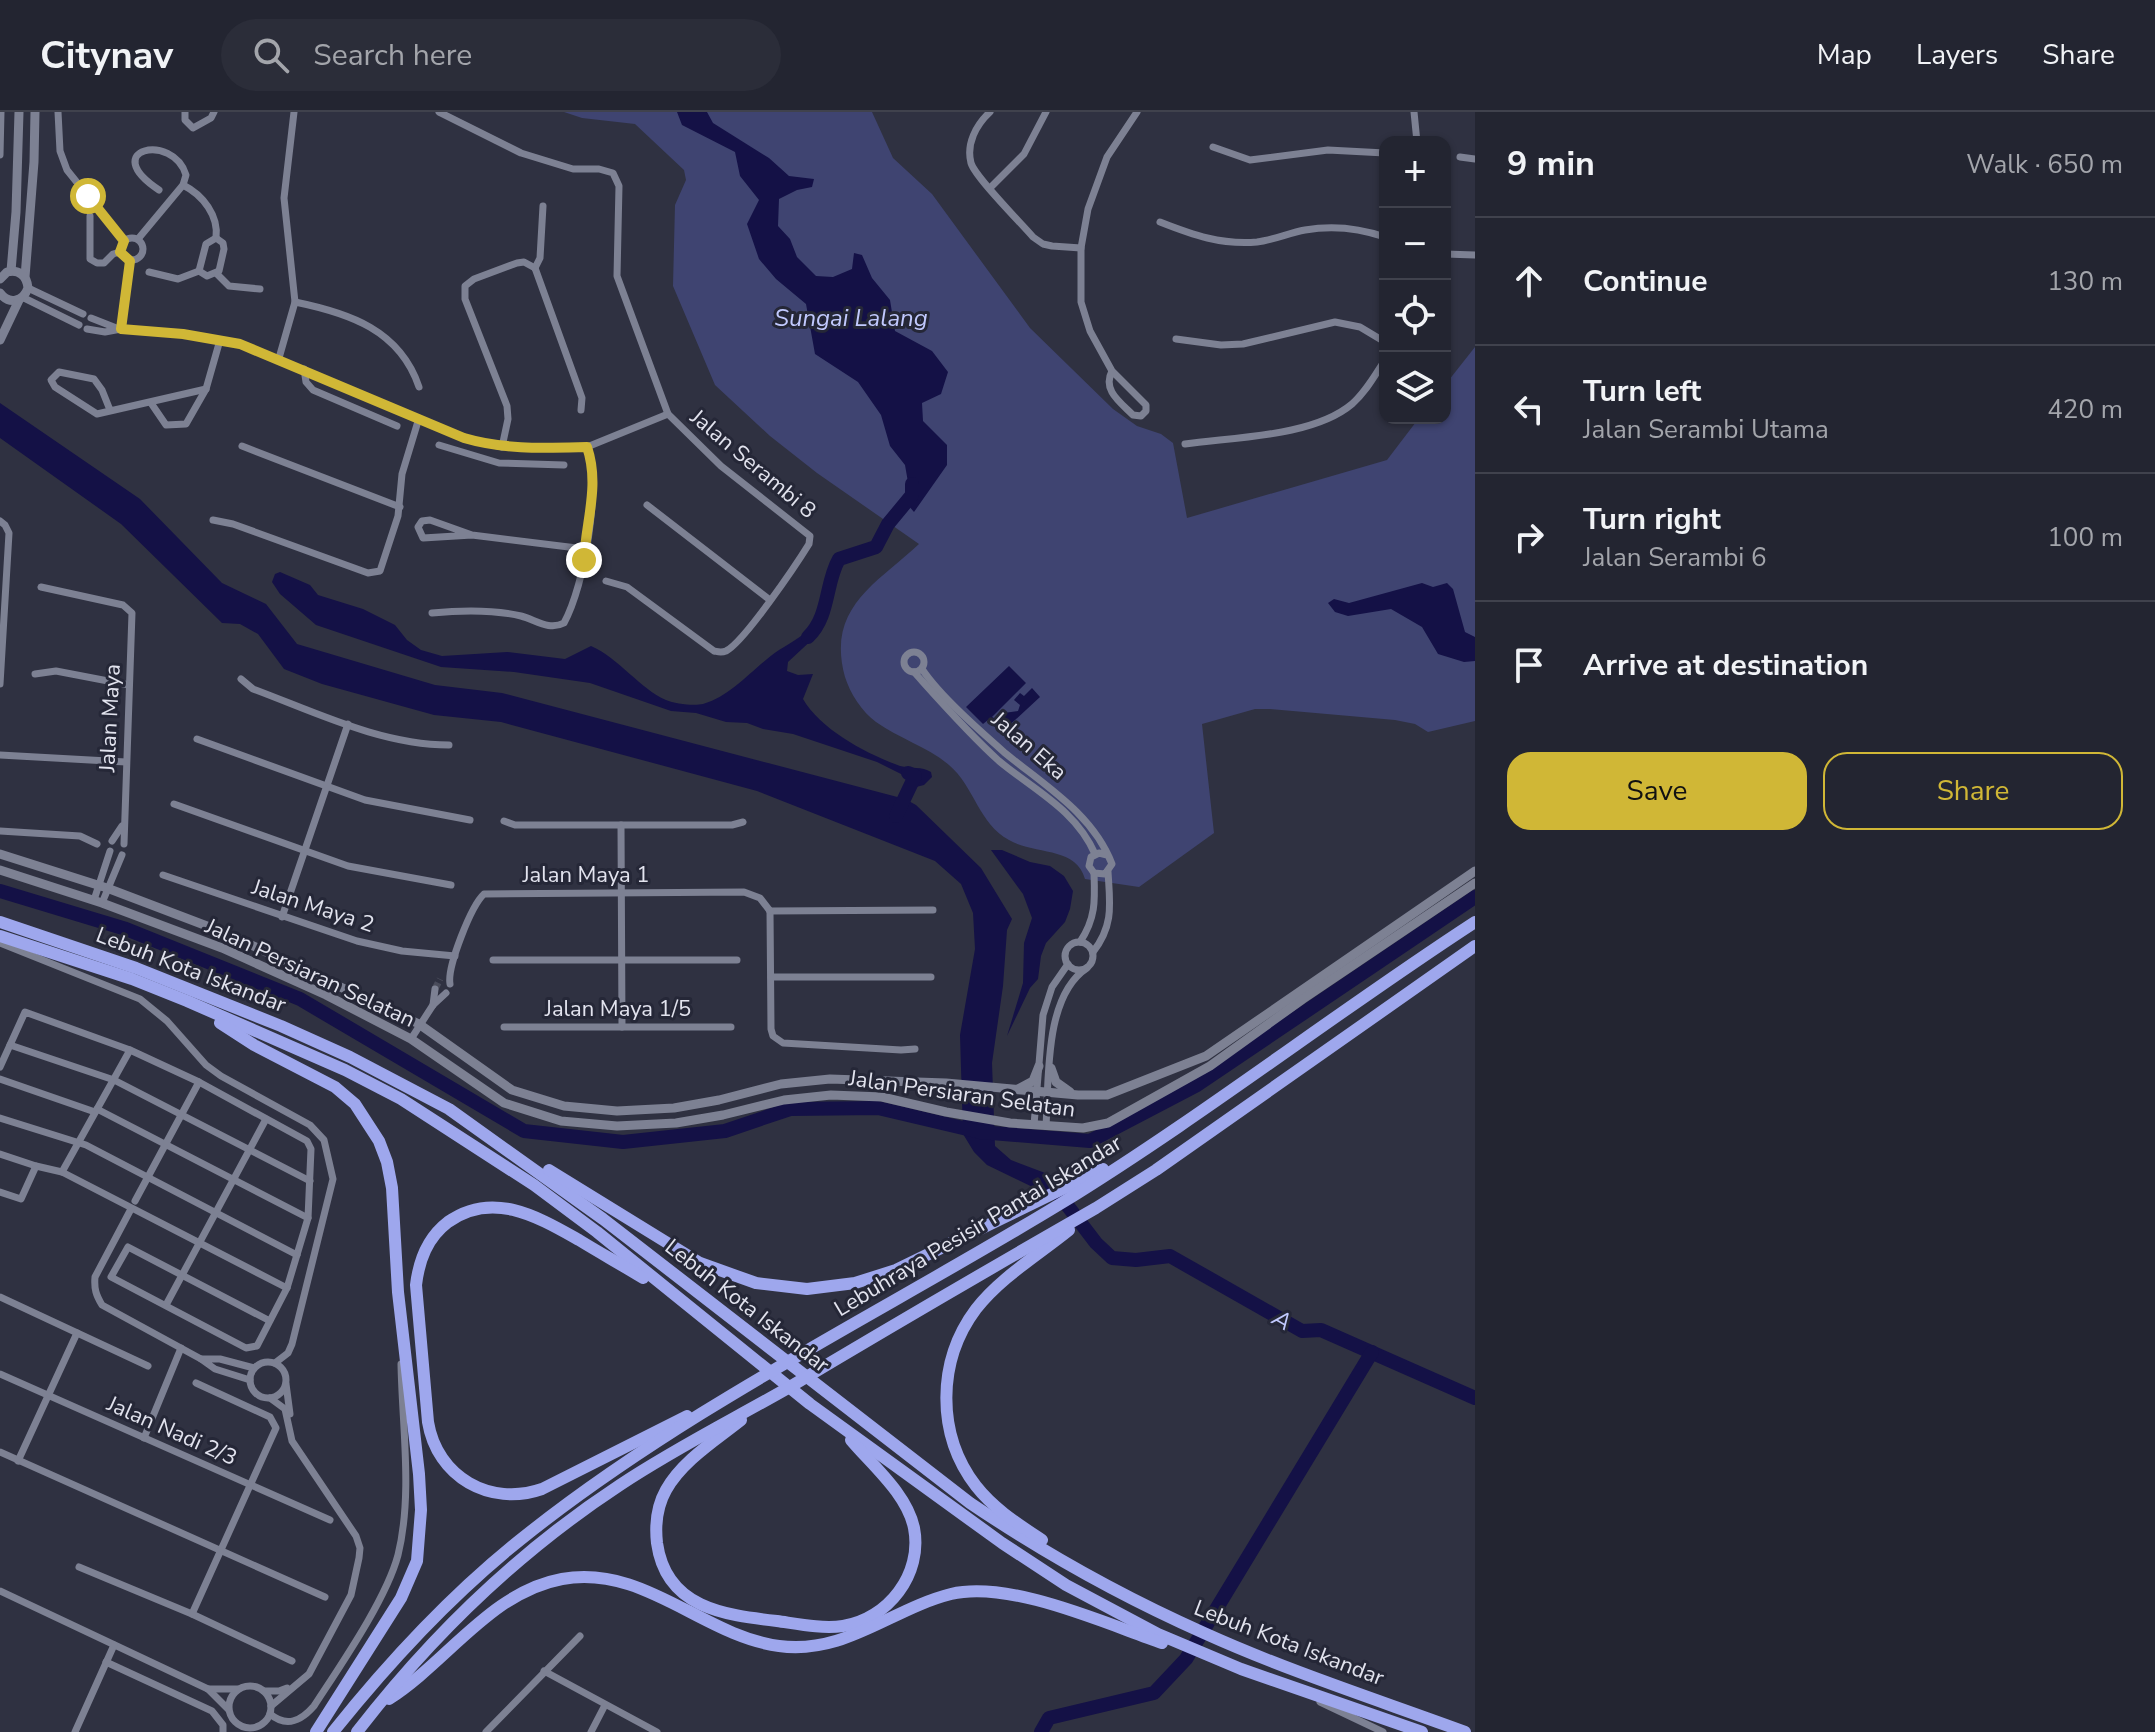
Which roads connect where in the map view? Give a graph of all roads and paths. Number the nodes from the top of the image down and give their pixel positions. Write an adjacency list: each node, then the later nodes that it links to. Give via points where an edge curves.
1 (1, 112): 16 (street)
2 (19, 112): 37 (street, via 16,212)
3 (35, 112): 39 (street)
4 (58, 112): 28 (street, via 60,151 67,170)
5 (185, 112): 6 (street, via 193,128)
6 (214, 112)
7 (294, 112): 43 (street, via 284,198)
8 (439, 112): 60 (street, via 521,153 613,173 619,186 617,276)
9 (990, 112): 20 (street, via 973,135 970,153 974,170)
10 (1046, 112): 20 (street, via 1024,154)
11 (1137, 112): 29 (street, via 1095,184)
12 (1414, 112): 13 (street)
13 (1416, 136)
14 (1213, 147): 15 (street, via 1250,160 1328,150)
15 (1379, 153)
16 (0, 155)
17 (1460, 157): 18 (street)
18 (1475, 159)
19 (183, 185): 21 (street, via 186,171 177,161 152,148 141,150 136,166); 26 (street, via 211,212); 27 (street)
20 (990, 188): 29 (street, via 1043,244)
21 (159, 190)
22 (543, 206): 34 (street)
23 (90, 216): 30 (street, via 91,260 104,263)
24 (1160, 222): 25 (street, via 1215,241 1256,242 1332,227)
25 (1379, 235)
26 (216, 238): 35 (street, via 204,247); 38 (street, via 224,247)
27 (138, 239): 28 (street); 33 (street, via 143,253)
28 (124, 241): 30 (street)
29 (1081, 248): 52 (street, via 1084,317)
30 (120, 252): 33 (street)
31 (1451, 254): 32 (street)
32 (1475, 255)
33 (130, 261): 44 (street)
34 (535, 268): 58 (street, via 582,398); 67 (street, via 517,263 465,286 465,299 507,406)
35 (199, 271): 36 (street, via 178,279); 38 (street)
36 (149, 272)
37 (4, 274): 39 (street, via 19,272)
38 (217, 274): 40 (street, via 229,286)
39 (25, 277): 41 (street)
40 (260, 289)
41 (23, 295): 42 (street); 44 (street); 44 (street, via 83,327); 47 (street)
42 (1, 299)
43 (295, 302): 49 (street); 53 (street, via 356,319 383,333 408,362)
44 (121, 329): 48 (street)
45 (1379, 338): 46 (street, via 1360,327 1335,322 1243,344)
46 (1176, 339)
47 (0, 340)
48 (220, 340): 49 (street); 54 (street)
49 (279, 358): 50 (street)
50 (304, 369): 55 (street); 59 (street, via 313,390)
51 (1379, 369): 64 (street, via 1363,394 1334,416 1297,429)
52 (1112, 371): 52 (street, via 1144,402 1144,414 1133,415 1111,392)
53 (419, 387)
54 (206, 389): 56 (street); 56 (street, via 182,426 166,425)
55 (374, 399): 59 (street); 61 (street)
56 (151, 403): 57 (street)
57 (110, 410): 57 (street, via 92,412 55,387 53,376 59,372 94,379)
58 (581, 410)
59 (369, 413): 62 (street)
60 (668, 414): 68 (street); 82 (street, Jalan Serambi 8, via 721,466 810,536)
61 (419, 418): 63 (street); 74 (street, via 402,474)
62 (397, 426)
63 (464, 438): 67 (street); 70 (street)
64 (1185, 444)
65 (439, 445): 70 (street)
66 (242, 446): 74 (street)
67 (502, 447): 69 (street)
68 (587, 447): 69 (street); 78 (street, via 594,479)
69 (540, 449): 71 (street)
70 (461, 452): 71 (street, via 499,463)
71 (540, 465): 72 (street)
72 (564, 465)
73 (647, 505): 82 (street)
74 (400, 507): 75 (street, via 380,571 373,573)
75 (213, 520)
76 (3, 523): 81 (street, via 9,533)
77 (472, 535): 77 (street, via 430,520 418,527 423,538); 78 (street)
78 (585, 549): 83 (street, via 582,572 560,626 491,611)
79 (606, 581): 82 (street, Jalan Serambi 8, via 627,587 718,652 734,644)
80 (41, 587): 88 (street, Jalan Maya, via 123,605 132,613)
81 (3, 598): 85 (street)
82 (770, 600)
83 (432, 613)
84 (35, 674): 88 (street, via 56,671)
85 (0, 676): 87 (street)
86 (241, 679): 89 (street, via 253,689)
87 (0, 684)
88 (129, 685): 93 (street, Jalan Maya)
89 (348, 724): 91 (street); 94 (street)
90 (197, 739): 94 (street)
91 (449, 745)
92 (0, 755): 93 (street)
93 (126, 762): 99 (street, Jalan Maya)
94 (328, 788): 96 (street); 106 (street)
95 (174, 804): 106 (street)
96 (470, 820)
97 (504, 821): 100 (street)
98 (743, 822): 100 (street)
99 (124, 824): 102 (street); 104 (street, Jalan Maya)
100 (621, 825): 119 (street)
101 (0, 831): 103 (street, via 80,836)
102 (112, 841)
103 (97, 844)
104 (124, 844)
105 (110, 851): 118 (street)
106 (304, 852): 117 (street, via 348,866); 123 (street)
107 (0, 854): 118 (street, Jalan Persiaran Selatan)
108 (1095, 854): 110 (street); 110 (street, Jalan Eka, via 1063,809 999,760 918,670 1004,752 1054,790); 114 (street, via 1089,861)
109 (122, 855): 118 (street)
110 (1107, 855): 113 (street, via 1112,864)
111 (0, 870): 120 (street, Jalan Persiaran Selatan)
112 (1475, 871): 158 (street, Jalan Persiaran Selatan, via 1206,1056)
113 (1108, 872): 114 (street); 130 (street, via 1109,920)
114 (1094, 873): 127 (street, via 1093,921)
115 (163, 875): 123 (street, Jalan Maya 2)
116 (1475, 883): 163 (street, Jalan Persiaran Selatan, via 1210,1066)
117 (451, 885)
118 (103, 886): 120 (street); 144 (street, Jalan Persiaran Selatan, via 228,934)
119 (623, 893): 122 (street, Jalan Maya 1, via 744,892 760,898); 131 (street, Jalan Maya 1, via 484,894); 133 (street)
120 (98, 902): 148 (street, Jalan Persiaran Selatan, via 222,948)
121 (933, 910): 122 (street)
122 (770, 911): 137 (street)
123 (282, 917): 131 (street, Jalan Maya 2, via 357,941)
124 (0, 922): 164 (highway, Lebuh Kota Iskandar, via 136,968 281,1026)
125 (1475, 922): 173 (highway, Lebuhraya Pesisir Pantai Iskandar)
126 (0, 936): 142 (highway, Lebuh Kota Iskandar)
127 (1080, 942): 130 (street); 135 (street, via 1067,949)
128 (0, 943): 198 (street, via 140,999 213,1071 310,1125 324,1140 333,1179 292,1344)
129 (1475, 946): 183 (highway, Lebuhraya Pesisir Pantai Iskandar)
130 (1093, 952): 136 (street)
131 (455, 956): 139 (street, Jalan Maya 1)
132 (493, 960): 133 (street)
133 (623, 960): 134 (street); 146 (street)
134 (737, 960)
135 (1068, 964): 136 (street, via 1076,970); 152 (street, via 1047,1001)
136 (1087, 968): 154 (street, via 1069,983 1058,1005)
137 (771, 977): 138 (street); 150 (street, via 771,1029 783,1043)
138 (931, 977)
139 (446, 979)
140 (435, 989): 143 (street)
141 (446, 993): 143 (street)
142 (187, 1001): 190 (highway, via 254,1045 335,1087 369,1123 392,1188); 191 (highway, Lebuh Kota Iskandar, via 401,1099 534,1185)
143 (433, 1005): 144 (street)
144 (419, 1024): 148 (street); 159 (street, Jalan Persiaran Selatan, via 512,1090 564,1106 617,1111 674,1108 781,1084 830,1079)
145 (504, 1027): 146 (street, Jalan Maya 1/5)
146 (622, 1027): 147 (street, Jalan Maya 1/5)
147 (731, 1027)
148 (411, 1039): 169 (street, Jalan Persiaran Selatan, via 504,1103 561,1121 617,1126 676,1123 831,1095 882,1097)
149 (10, 1045): 151 (street, via 25,1012); 153 (street); 156 (street)
150 (915, 1049)
151 (130, 1050): 156 (street); 157 (street)
152 (1039, 1066): 159 (street, via 1033,1081); 160 (street)
153 (0, 1067)
154 (1051, 1068): 161 (street); 162 (street, via 1061,1087)
155 (0, 1079): 165 (street)
156 (114, 1080): 165 (street); 166 (street)
157 (199, 1082): 166 (street); 168 (street)
158 (1131, 1087): 162 (street, Jalan Persiaran Selatan, via 1107,1095); 163 (street)
159 (1009, 1089): 160 (street, Jalan Persiaran Selatan)
160 (1036, 1091): 161 (street, Jalan Persiaran Selatan); 169 (street)
161 (1049, 1092): 162 (street, Jalan Persiaran Selatan); 170 (street)
162 (1078, 1095)
163 (1140, 1104): 170 (street, Jalan Persiaran Selatan, via 1108,1123)
164 (449, 1109): 173 (highway, via 700,1263 781,1287 836,1287 896,1270); 219 (highway, Lebuh Kota Iskandar, via 603,1219 1000,1524)
165 (96, 1111): 171 (street); 172 (street)
166 (181, 1115): 172 (street); 174 (street)
167 (0, 1118): 171 (street)
168 (266, 1119): 174 (street); 180 (street, via 310,1145)
169 (1034, 1125): 170 (street, Jalan Persiaran Selatan)
170 (1046, 1126)
171 (78, 1143): 177 (street); 178 (street)
172 (165, 1145): 178 (street); 179 (street)
173 (1146, 1149): 205 (highway, Lebuhraya Pesisir Pantai Iskandar, via 989,1247)
174 (250, 1150): 179 (street); 180 (street)
175 (0, 1154): 176 (street)
176 (36, 1166): 177 (street); 181 (street, via 21,1199)
177 (62, 1172): 182 (street)
178 (148, 1178): 182 (street); 184 (street)
179 (233, 1180): 184 (street); 185 (street)
180 (310, 1181): 185 (street)
181 (0, 1192)
182 (133, 1205): 186 (street); 196 (street, via 94,1288 102,1305)
183 (1096, 1208): 208 (highway, Lebuhraya Pesisir Pantai Iskandar); 219 (highway, via 977,1308 952,1355 946,1405 957,1451 987,1498)
184 (216, 1213): 186 (street); 187 (street)
185 (308, 1218): 187 (street)
186 (199, 1244): 188 (street); 189 (street)
187 (297, 1255): 189 (street)
188 (182, 1275): 193 (street); 193 (street, via 128,1247 111,1277); 194 (street)
189 (287, 1288): 194 (street)
190 (398, 1292): 236 (street, via 404,1488 397,1558 382,1594 314,1706 294,1722 278,1720); 240 (highway, via 419,1474 417,1561 401,1598)
191 (673, 1296): 205 (highway, via 518,1209 480,1208 453,1218 427,1245 416,1285 428,1422 442,1460 479,1489 533,1492); 209 (highway, Lebuh Kota Iskandar)
192 (0, 1297): 195 (street)
193 (166, 1305): 194 (street, via 246,1348 257,1346)
194 (270, 1321)
195 (77, 1333): 199 (street); 206 (street)
196 (181, 1348): 197 (street); 211 (street)
197 (201, 1359): 200 (street); 202 (street)
198 (275, 1363): 200 (street); 204 (street)
199 (148, 1366)
200 (254, 1368): 202 (street)
201 (0, 1374): 206 (street, Jalan Nadi 2/3)
202 (250, 1380): 207 (street, via 259,1395)
203 (196, 1383): 214 (street, via 274,1422 276,1433)
204 (286, 1384): 207 (street); 210 (street)
205 (745, 1387): 241 (highway, Lebuhraya Pesisir Pantai Iskandar, via 590,1487 518,1541 412,1640)
206 (48, 1396): 211 (street, Jalan Nadi 2/3); 213 (street)
207 (270, 1398): 210 (street, via 285,1409)
208 (766, 1400): 209 (highway, via 679,1472 661,1502 661,1559 682,1592 704,1607 763,1620 841,1627 871,1617 900,1591 914,1553 911,1520 899,1496); 234 (highway, Lebuhraya Pesisir Pantai Iskandar, via 608,1493 530,1551 425,1649)
209 (840, 1425): 226 (highway, Lebuh Kota Iskandar, via 1066,1585 1158,1634)
210 (290, 1432): 228 (street, via 360,1548 351,1595)
211 (144, 1438): 214 (street, Jalan Nadi 2/3)
212 (0, 1452): 213 (street)
213 (18, 1461): 216 (street)
214 (251, 1486): 215 (street, Jalan Nadi 2/3); 216 (street)
215 (330, 1520)
216 (221, 1551): 220 (street); 221 (street)
217 (79, 1567): 221 (street)
218 (0, 1591): 223 (street)
219 (1124, 1594): 248 (highway, Lebuh Kota Iskandar, via 1207,1634)
220 (325, 1597)
221 (192, 1614): 224 (street)
222 (580, 1636): 227 (street)
223 (114, 1645): 225 (street); 230 (street)
224 (292, 1661)
225 (106, 1662): 238 (street); 239 (street, via 212,1711)
226 (1241, 1669): 229 (highway, Lebuh Kota Iskandar); 234 (highway, via 1010,1593 952,1594 850,1639 796,1648 754,1641 628,1583 586,1577 541,1585 507,1601)
227 (544, 1671): 233 (street); 243 (street)
228 (300, 1682): 232 (street); 236 (street)
229 (1288, 1686): 246 (street); 247 (highway, Lebuh Kota Iskandar)
230 (208, 1689): 231 (street); 235 (street)
231 (239, 1689): 232 (street); 235 (street)
232 (264, 1691): 236 (street)
233 (605, 1705): 244 (street); 245 (street)
234 (376, 1707): 242 (highway, Lebuhraya Pesisir Pantai Iskandar)
235 (228, 1709): 237 (street)
236 (270, 1710): 237 (street, via 262,1725)
237 (242, 1730)
238 (76, 1732)
239 (223, 1732)
240 (316, 1732)
241 (333, 1732)
242 (357, 1732)
243 (488, 1732)
244 (591, 1732)
245 (657, 1732)
246 (1383, 1732)
247 (1422, 1732)
248 (1465, 1732)

